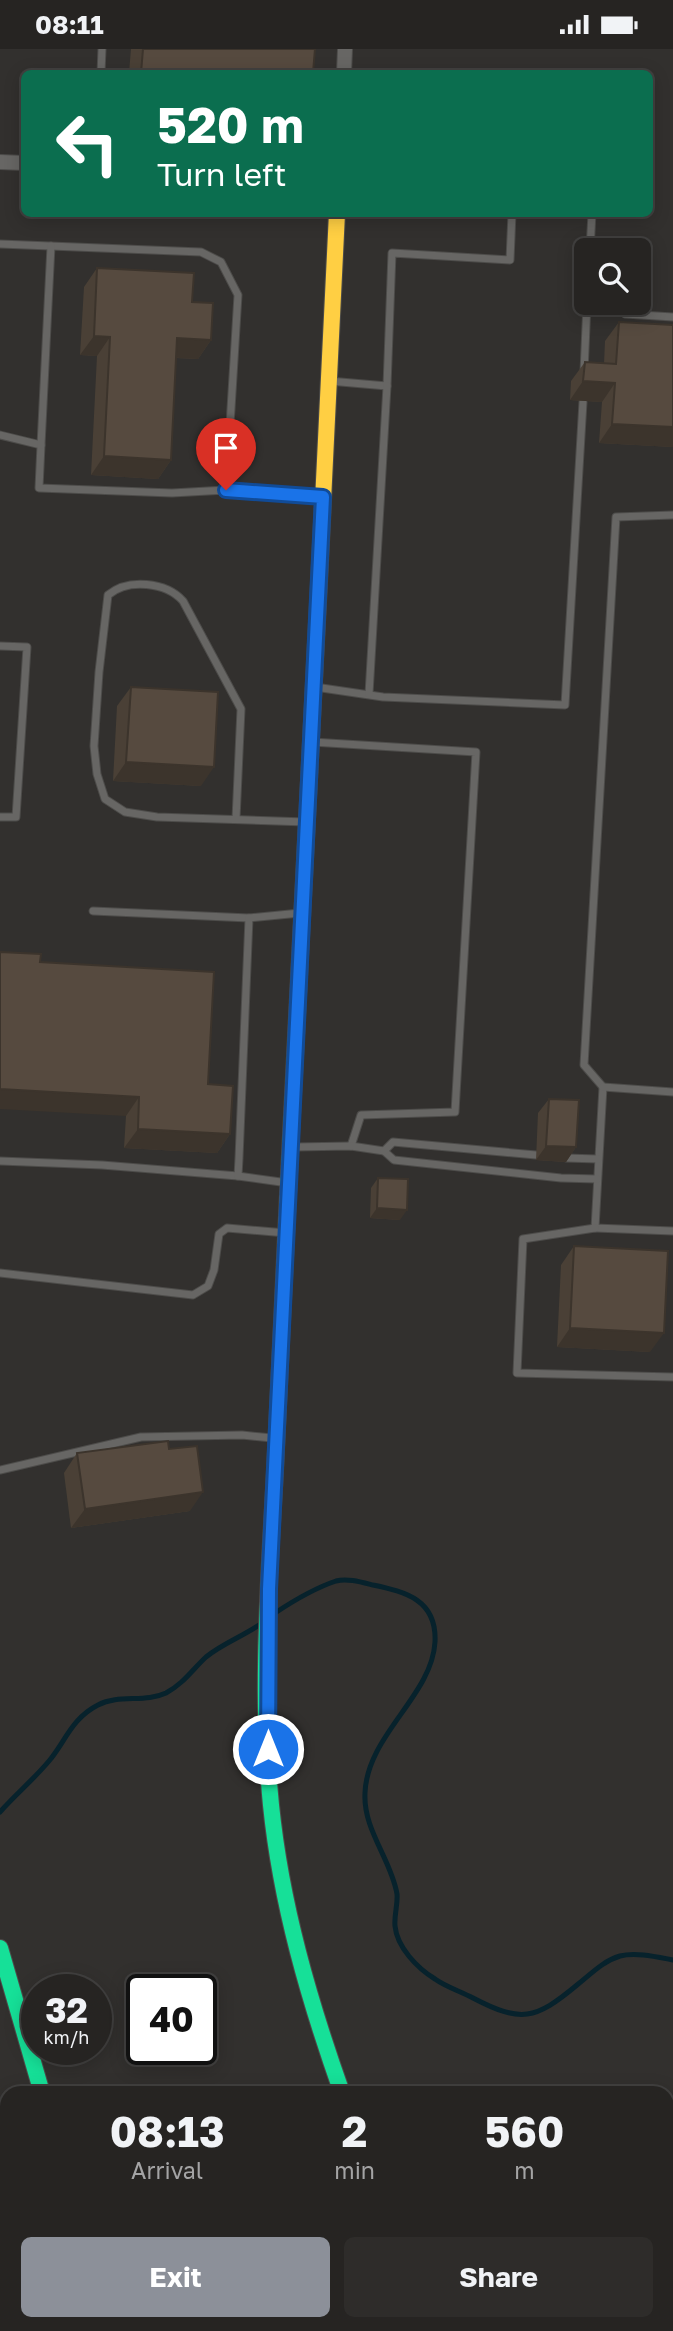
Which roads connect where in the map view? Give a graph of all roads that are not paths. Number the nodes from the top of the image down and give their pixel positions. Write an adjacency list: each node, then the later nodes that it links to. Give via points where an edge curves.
1 (102, 49): 3 (lane)
2 (345, 49): 4 (street)
3 (101, 70)
4 (344, 70)
5 (0, 162): 6 (street)
6 (21, 163)
7 (337, 217): 16 (main road)
8 (512, 217): 18 (lane, via 510,260 392,253)
9 (592, 217): 10 (lane)
10 (591, 238)
11 (0, 244): 12 (lane)
12 (51, 246): 21 (lane); 22 (lane, via 201,252 221,262 238,296)
13 (586, 315): 17 (lane)
14 (641, 315): 15 (lane)
15 (673, 317)
16 (329, 381): 18 (lane); 23 (main road)
17 (583, 383)
18 (387, 386): 27 (lane)
19 (583, 402): 27 (lane, via 565,705)
20 (0, 435): 21 (lane)
21 (41, 445): 22 (lane, via 39,488 172,493)
22 (226, 490): 23 (lane)
23 (323, 497): 26 (main road)
24 (673, 515): 35 (lane, via 615,517 584,1065)
25 (0, 646): 29 (lane, via 27,647 16,817)
26 (314, 687): 27 (lane); 28 (main road)
27 (369, 694)
28 (311, 742): 31 (main road); 37 (lane, via 476,752 455,1112 361,1115)
29 (0, 817)
30 (236, 819): 30 (lane, via 157,817 125,812 105,799 94,745 108,595 117,587 146,585 174,591 241,709); 31 (lane)
31 (307, 822): 33 (main road)
32 (93, 911): 34 (lane)
33 (302, 913): 34 (lane); 38 (main road)
34 (249, 918): 44 (lane)
35 (603, 1087): 36 (lane); 42 (lane)
36 (673, 1092)
37 (351, 1146): 38 (lane); 39 (lane)
38 (291, 1147): 46 (main road)
39 (384, 1151): 40 (lane, via 394,1142); 45 (lane, via 394,1160)
40 (536, 1155)
41 (566, 1158): 42 (lane)
42 (598, 1160): 45 (lane)
43 (0, 1161): 44 (lane)
44 (238, 1176): 46 (lane)
45 (597, 1179): 47 (lane)
46 (289, 1183): 49 (main road)
47 (595, 1228): 48 (lane); 51 (lane, via 523,1239 517,1373)
48 (673, 1231)
49 (286, 1233): 50 (lane, via 227,1228 219,1234 208,1286 193,1295); 52 (main road)
50 (0, 1273)
51 (673, 1377)
52 (276, 1439): 53 (lane, via 141,1437); 56 (main road, via 268,1650 271,1808 299,1953)
53 (0, 1470)
54 (0, 1948): 55 (main road)
55 (40, 2086)
56 (339, 2086)

